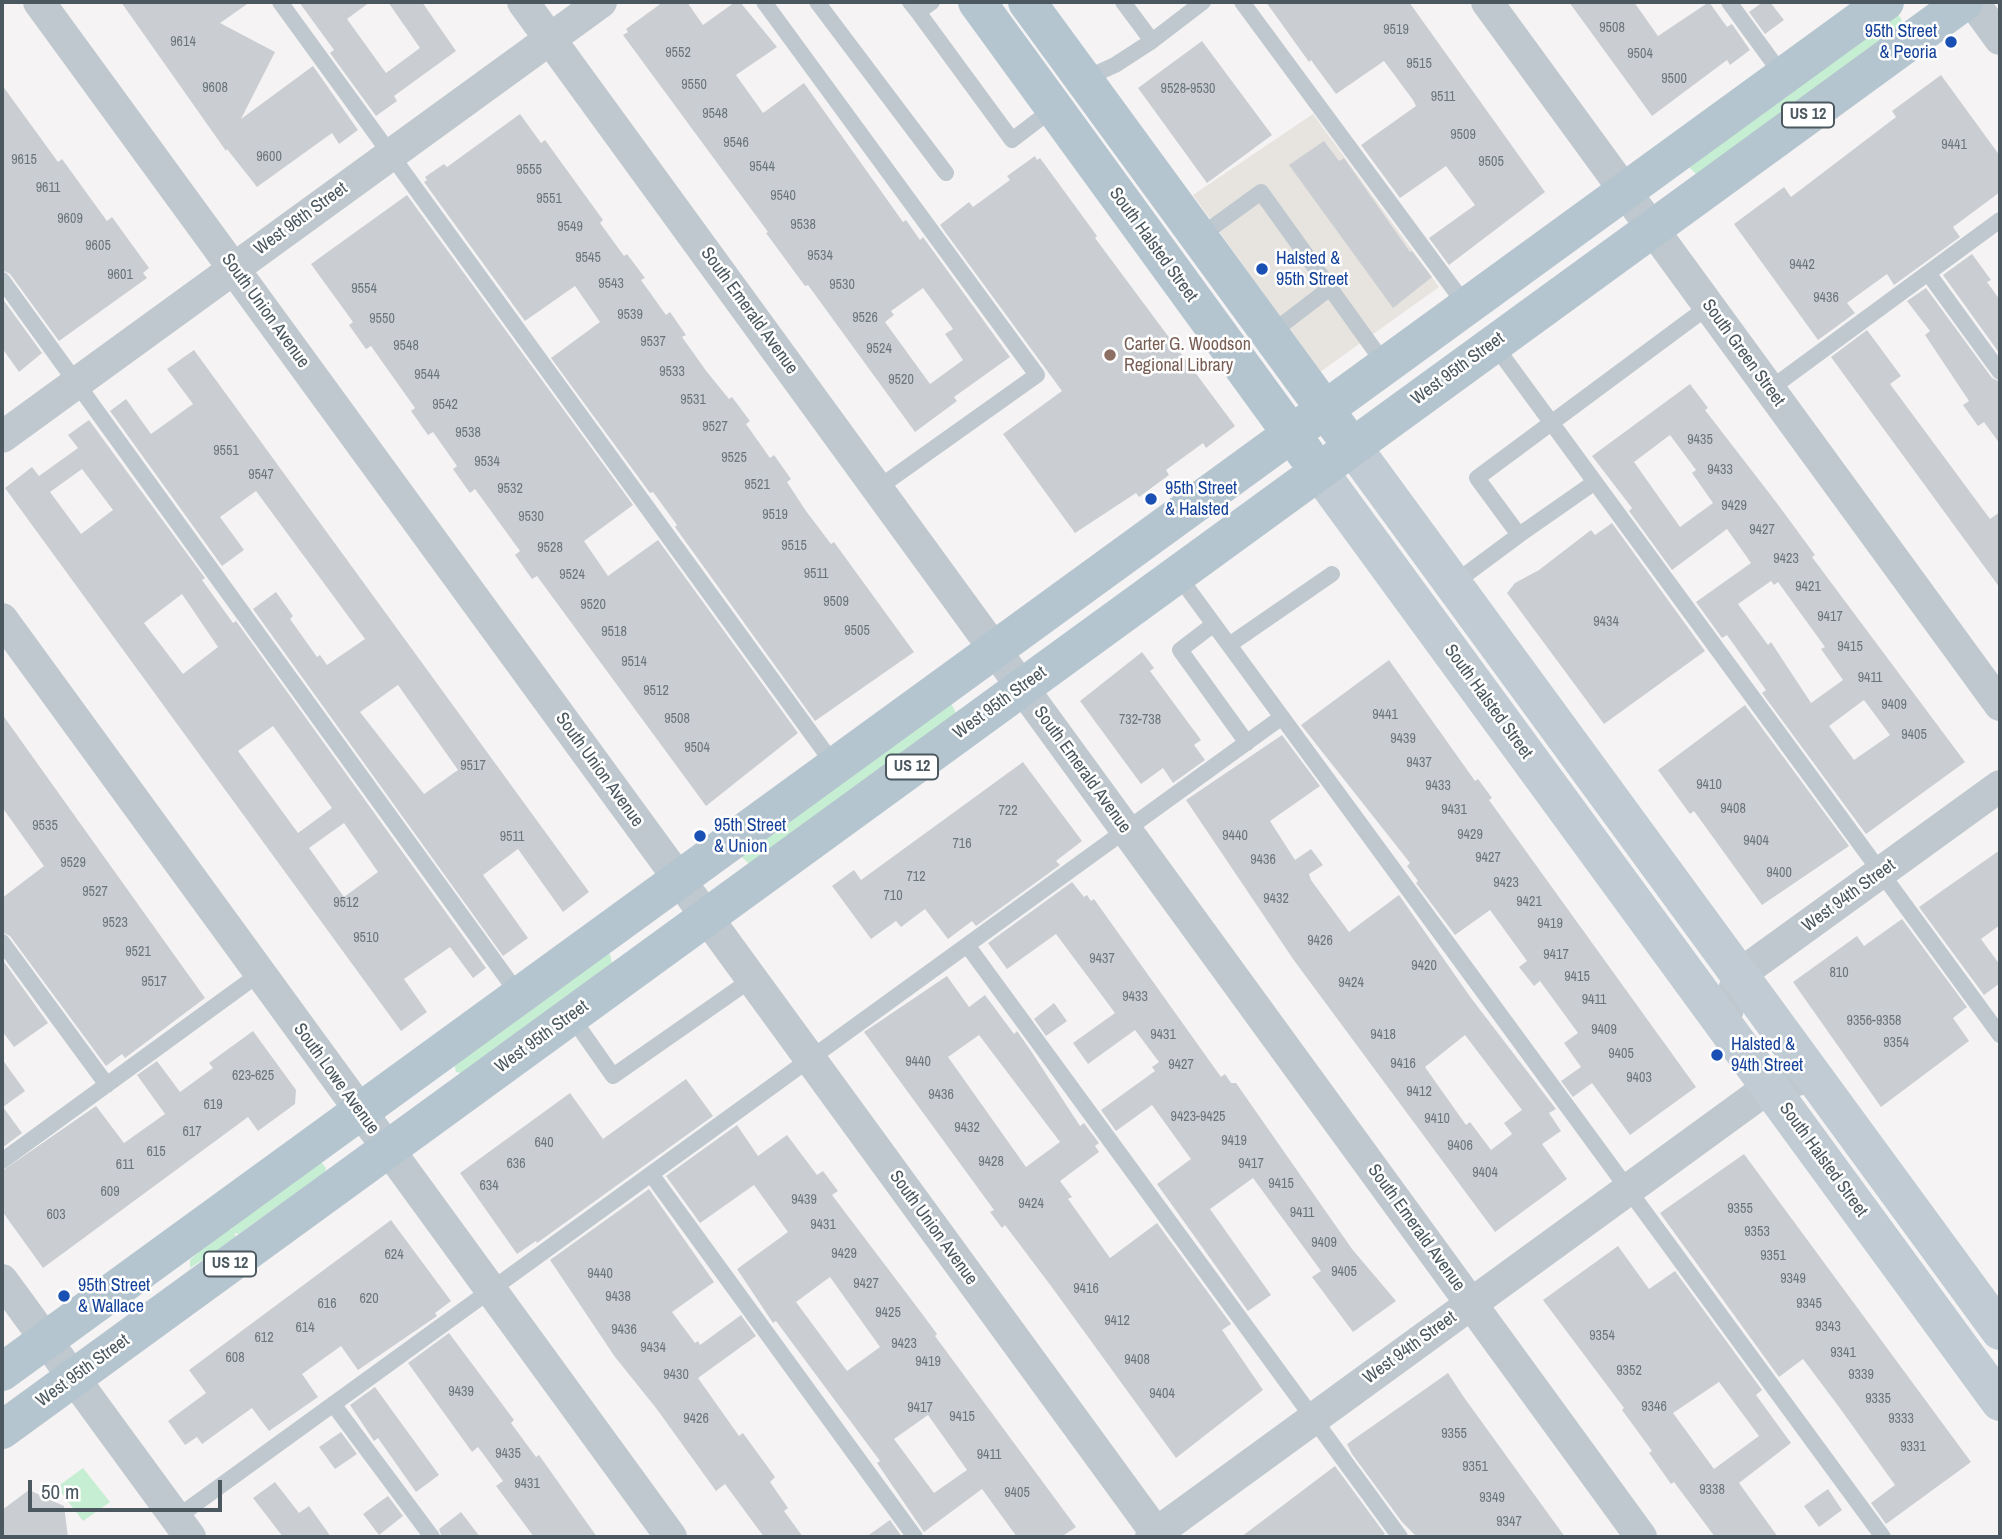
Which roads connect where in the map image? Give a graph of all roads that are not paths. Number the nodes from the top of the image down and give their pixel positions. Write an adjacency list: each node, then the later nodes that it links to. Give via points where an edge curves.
1 (39, 2): 31 (street, South Union Avenue)
2 (280, 2): 25 (lane)
3 (523, 2): 19 (street, South Emerald Avenue)
4 (601, 2): 19 (street, West 96th Street)
5 (764, 2): 50 (lane, via 1037,375)
6 (817, 2): 26 (lane)
7 (932, 2): 18 (lane)
8 (977, 2): 24 (main road, South Halsted Street)
9 (1027, 2): 23 (main road)
10 (1123, 2): 21 (lane)
11 (1203, 2): 21 (lane)
12 (1242, 2): 36 (lane)
13 (1487, 2): 27 (street, South Green Street)
14 (1729, 2): 22 (lane)
15 (1885, 2): 22 (main road, US 12)
16 (1964, 2): 29 (main road, West 95th Street / US 12)
17 (1973, 2): 20 (street)
18 (914, 7): 24 (lane, via 1012,140)
19 (550, 38): 25 (street, West 96th Street); 50 (street, South Emerald Avenue)
20 (2000, 39)
21 (1152, 41): 23 (lane)
22 (1784, 76): 27 (main road, US 12)
23 (1084, 79): 30 (main road)
24 (1054, 108): 45 (main road, South Halsted Street)
25 (391, 154): 31 (street, West 96th Street); 63 (lane)
26 (947, 173)
27 (1626, 192): 29 (street, South Green Street); 36 (main road, US 12)
28 (2000, 220): 32 (lane)
29 (1652, 228): 35 (street, South Green Street); 38 (main road, West 95th Street / US 12)
30 (1199, 237): 34 (lane, via 1261,192); 37 (main road)
31 (234, 269): 41 (street, West 96th Street); 67 (street, South Union Avenue)
32 (1928, 273): 40 (lane); 42 (lane)
33 (2, 280): 41 (lane)
34 (1330, 288): 37 (lane); 39 (lane)
35 (1709, 306): 42 (street, South Green Street); 44 (lane)
36 (1467, 307): 39 (main road, US 12)
37 (1270, 334): 43 (main road)
38 (1493, 343): 44 (lane); 47 (main road, West 95th Street / US 12)
39 (1386, 366): 43 (main road, US 12)
40 (2000, 372)
41 (77, 383): 46 (street, West 96th Street); 74 (lane)
42 (1770, 389): 60 (street, South Green Street)
43 (1325, 409): 45 (main road, US 12); 47 (main road)
44 (1551, 422): 49 (lane); 51 (lane, via 1477,478)
45 (1292, 434): 48 (main road, South Halsted Street); 58 (main road, US 12)
46 (2, 437)
47 (1352, 446): 48 (main road, West 95th Street / US 12); 54 (main road)
48 (1318, 470): 52 (main road, West 95th Street / US 12); 76 (main road, South Halsted Street)
49 (1595, 482): 51 (lane); 66 (lane)
50 (878, 488): 58 (street, South Emerald Avenue)
51 (1519, 535): 54 (lane)
52 (1177, 574): 56 (lane); 59 (main road, West 95th Street / US 12)
53 (1332, 574): 57 (lane)
54 (1453, 584): 72 (main road)
55 (2, 619): 71 (street, South Lowe Avenue)
56 (1214, 624): 57 (lane); 62 (lane, via 1180,650)
57 (1229, 645): 61 (lane)
58 (994, 650): 59 (street, South Emerald Avenue); 63 (main road, US 12)
59 (1021, 687): 65 (street, South Emerald Avenue); 68 (main road, West 95th Street / US 12)
60 (2000, 705)
61 (1282, 717): 62 (lane); 86 (lane)
62 (1247, 743): 65 (lane)
63 (835, 766): 67 (main road, US 12)
64 (2000, 786): 66 (street, West 94th Street)
65 (1126, 830): 70 (lane); 89 (street, South Emerald Avenue)
66 (1881, 873): 72 (street, West 94th Street); 77 (lane)
67 (679, 880): 68 (street, South Union Avenue); 74 (main road, US 12)
68 (706, 917): 73 (street, South Union Avenue); 75 (main road, West 95th Street / US 12)
69 (2, 942): 80 (lane)
70 (967, 945): 78 (lane); 96 (lane)
71 (260, 974): 80 (lane); 82 (street, South Lowe Avenue)
72 (1739, 975): 76 (street); 79 (main road)
73 (751, 979): 75 (lane, via 613,1076); 78 (street, South Union Avenue)
74 (519, 996): 82 (main road, US 12)
75 (571, 1016): 83 (main road, West 95th Street / US 12)
76 (1723, 1024): 81 (main road, South Halsted Street)
77 (2000, 1035)
78 (810, 1059): 85 (lane); 99 (street, South Union Avenue)
79 (1812, 1076): 81 (street, West 94th Street); 90 (main road)
80 (107, 1085): 84 (lane)
81 (1769, 1087): 86 (street, West 94th Street); 94 (main road, South Halsted Street)
82 (359, 1111): 83 (street, South Lowe Avenue); 91 (main road, US 12)
83 (387, 1150): 88 (street, South Lowe Avenue); 93 (main road, West 95th Street / US 12)
84 (2, 1161)
85 (651, 1174): 88 (lane); 102 (lane)
86 (1629, 1190): 89 (street, West 94th Street); 105 (lane)
87 (2, 1280): 91 (street)
88 (491, 1290): 95 (lane); 101 (street, South Lowe Avenue)
89 (1471, 1304): 96 (street, West 94th Street); 104 (street, South Emerald Avenue)
90 (2000, 1331)
91 (46, 1340): 92 (main road, US 12); 93 (street)
92 (2, 1372)
93 (73, 1377): 97 (main road, West 95th Street / US 12); 98 (street)
94 (2000, 1402)
95 (333, 1404): 98 (lane); 100 (lane)
96 (1313, 1419): 99 (street, West 94th Street); 103 (lane)
97 (2, 1430)
98 (183, 1528)
99 (1156, 1536)
100 (432, 1537)
101 (671, 1537)
102 (915, 1537)
103 (1400, 1537)
104 (1642, 1537)
105 (1883, 1537)

